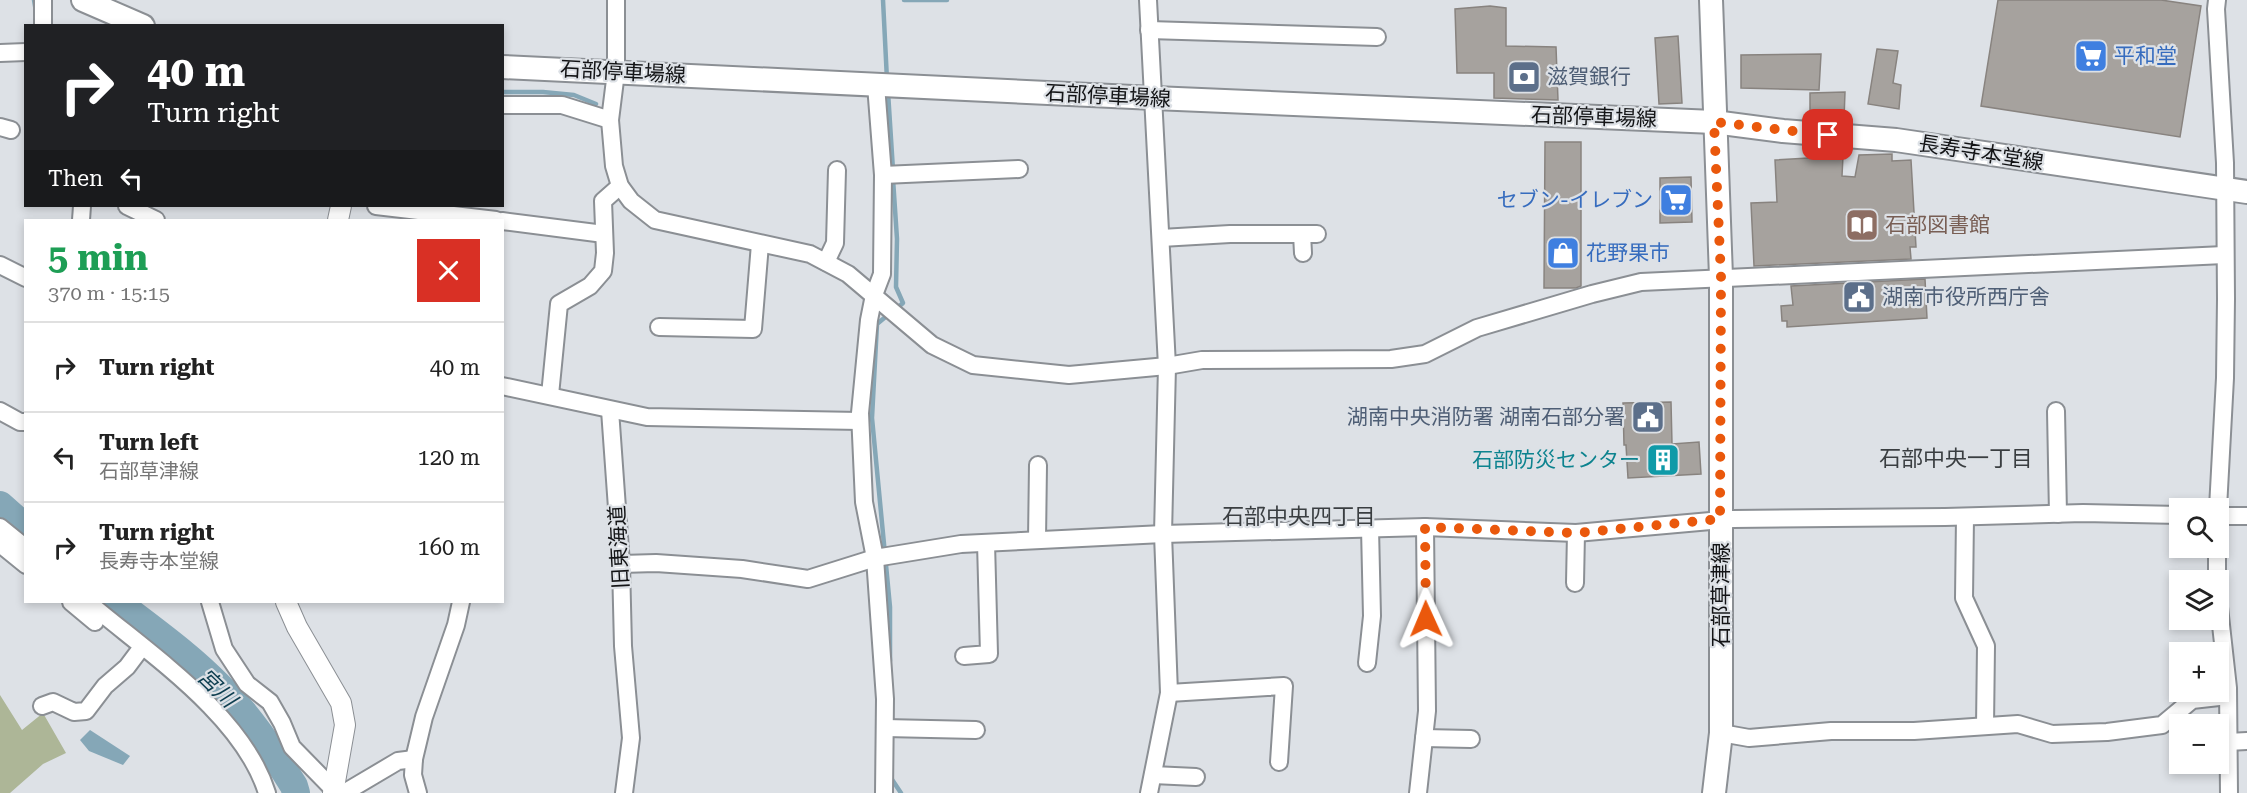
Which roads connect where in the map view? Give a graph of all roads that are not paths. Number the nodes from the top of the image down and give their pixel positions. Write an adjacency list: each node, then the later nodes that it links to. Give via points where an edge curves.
1 (43, 0): 7 (street)
2 (83, 0): 8 (main road)
3 (616, 0): 14 (street)
4 (1148, 0): 9 (street)
5 (1711, 0): 19 (main road, 石部草津線)
6 (2217, 0): 24 (street)
7 (43, 24)
8 (138, 24)
9 (1149, 30): 10 (street); 16 (street)
10 (1377, 37)
11 (24, 52): 12 (street)
12 (0, 53)
13 (504, 67): 14 (main road, 石部停車場線)
14 (616, 72): 15 (main road, 石部停車場線); 18 (street)
15 (876, 85): 16 (main road, 石部停車場線); 22 (street)
16 (1154, 98): 19 (main road, 石部停車場線); 32 (street)
17 (504, 105): 18 (street, via 562,105)
18 (610, 120): 23 (street)
19 (1714, 122): 24 (main road, 長寿寺本堂線, via 1896,140); 39 (main road, 石部草津線)
20 (1019, 169): 22 (street)
21 (837, 170): 36 (street, via 836,243)
22 (883, 175): 40 (street, via 882,274)
23 (620, 186): 31 (street, via 603,201); 33 (street, via 631,201 655,220)
24 (2236, 191): 35 (street)
25 (129, 207): 28 (street)
26 (381, 207): 27 (street)
27 (428, 216): 29 (street)
28 (154, 219)
29 (479, 219)
30 (504, 221): 31 (street)
31 (604, 234): 44 (street, via 603,271 590,286 559,304)
32 (1161, 238): 34 (street, via 1310,234); 42 (street)
33 (760, 244): 36 (street, via 810,254); 41 (street, via 753,329)
34 (1303, 253)
35 (2224, 255): 39 (street); 51 (street, via 2225,367)
36 (826, 262): 40 (street)
37 (0, 265): 38 (street)
38 (24, 277)
39 (1721, 277): 42 (street, via 1641,282 1592,294 1477,328 1425,354 1391,359 1202,360); 57 (main road, 石部草津線)
40 (874, 295): 42 (street, via 932,345 973,365 1069,375); 48 (street)
41 (659, 327)
42 (1167, 366): 62 (street)
43 (504, 386): 44 (street)
44 (549, 395): 45 (street)
45 (610, 410): 48 (street, via 647,417); 69 (street, 旧東海道)
46 (0, 411): 49 (street)
47 (2056, 411): 52 (street)
48 (860, 421): 67 (street, via 864,502)
49 (24, 422)
50 (1038, 465): 63 (street)
51 (2218, 498)
52 (2058, 514): 53 (street); 56 (street)
53 (2169, 515)
54 (2229, 516): 55 (street)
55 (2247, 516)
56 (1965, 517): 57 (street); 82 (street, via 1964,598 1986,646)
57 (1720, 519): 61 (street); 85 (main road, 石部草津線)
58 (0, 527): 66 (street)
59 (1425, 527): 60 (street); 61 (street); 86 (street)
60 (1370, 528): 62 (street); 78 (street, via 1372,616)
61 (1576, 533): 70 (street)
62 (1163, 534): 63 (street); 79 (street)
63 (1037, 540): 64 (street)
64 (986, 543): 67 (street); 77 (street, via 989,654)
65 (0, 544): 68 (street)
66 (24, 546)
67 (875, 558): 69 (street, via 808,579 742,569); 83 (street)
68 (24, 563)
69 (621, 564): 98 (street, 旧東海道, via 631,738)
70 (1575, 583)
71 (71, 603): 76 (street)
72 (89, 603): 76 (street)
73 (210, 603): 95 (street, via 224,649 247,684 270,702 292,747)
74 (286, 603): 95 (street, via 341,703 345,725)
75 (461, 603): 90 (street)
76 (139, 651): 81 (street, via 86,711 74,712 53,702); 96 (street, via 212,707 258,769)
77 (964, 656)
78 (1367, 663)
79 (1169, 693): 91 (street, via 1284,686); 93 (street)
80 (2190, 702): 82 (street, via 2162,725 2118,731 2052,734 2018,724)
81 (42, 706)
82 (1985, 726): 85 (street, via 1749,738)
83 (885, 728): 84 (street); 99 (street)
84 (976, 730)
85 (1721, 733): 102 (main road, 石部草津線)
86 (1424, 738): 87 (street); 101 (street)
87 (1471, 739)
88 (2247, 741): 89 (street)
89 (2229, 742)
90 (414, 759): 95 (street, via 398,761 344,793); 97 (street)
91 (1279, 762)
92 (2229, 774): 103 (street)
93 (1153, 775): 94 (street); 100 (street)
94 (1196, 777)
95 (334, 791)
96 (267, 793)
97 (418, 793)
98 (624, 793)
99 (884, 793)
100 (1149, 793)
101 (1418, 793)
102 (1713, 793)
103 (2229, 793)

